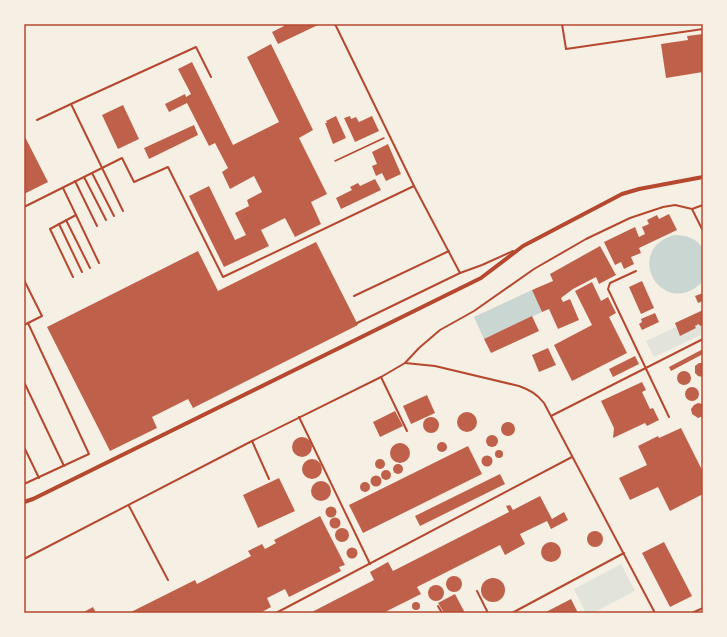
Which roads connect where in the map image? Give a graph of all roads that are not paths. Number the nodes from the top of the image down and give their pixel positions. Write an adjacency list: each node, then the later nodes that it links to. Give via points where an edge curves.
1 (335, 24): 12 (lane)
2 (562, 24): 3 (lane, via 566,49)
3 (703, 29)
4 (211, 77): 5 (lane, via 196,47)
5 (71, 104): 6 (lane); 7 (lane)
6 (37, 120)
7 (102, 168): 8 (lane); 12 (lane, via 122,158 134,182 168,167 223,277); 17 (lane)
8 (92, 173): 9 (lane); 19 (lane)
9 (84, 177): 11 (lane); 21 (lane)
10 (703, 177): 25 (street, via 622,194)
11 (75, 181): 13 (lane); 23 (lane)
12 (414, 186): 26 (lane)
13 (62, 188): 15 (lane); 18 (lane)
14 (703, 205): 16 (lane)
15 (24, 207)
16 (692, 209): 24 (lane); 39 (lane, via 675,205 646,212 572,246 523,276 474,311 440,330)
17 (122, 211)
18 (76, 215): 20 (lane); 27 (lane)
19 (114, 216)
20 (66, 220): 22 (lane); 28 (lane)
21 (106, 220)
22 (59, 224): 30 (lane); 32 (lane, via 50,229)
23 (97, 226)
24 (703, 231)
25 (523, 246): 31 (lane, via 496,260); 54 (street, via 481,278)
26 (449, 251): 31 (lane); 34 (lane)
27 (99, 263)
28 (90, 268)
29 (636, 271): 40 (lane, via 610,283 608,289)
30 (82, 272)
31 (460, 273): 36 (lane)
32 (73, 277)
33 (24, 280): 35 (lane, via 42,316)
34 (354, 296)
35 (28, 323): 37 (lane); 50 (lane, via 89,454)
36 (357, 323)
37 (24, 325)
38 (703, 339): 40 (lane)
39 (405, 363): 41 (lane); 43 (lane, via 436,366 530,390 539,396)
40 (646, 368): 43 (lane); 45 (lane)
41 (381, 377): 44 (lane); 46 (lane)
42 (24, 382): 50 (lane)
43 (551, 416): 49 (lane)
44 (299, 417): 47 (lane); 58 (lane)
45 (669, 417)
46 (407, 430)
47 (252, 441): 52 (lane); 55 (lane)
48 (24, 447): 51 (lane)
49 (572, 457): 56 (lane); 58 (lane)
50 (64, 466): 51 (lane)
51 (38, 478): 53 (lane)
52 (269, 479)
53 (24, 484)
54 (24, 502)
55 (128, 506): 57 (lane); 59 (lane)
56 (624, 553): 66 (lane); 67 (lane)
57 (24, 559)
58 (371, 564): 63 (lane)
59 (168, 580)
60 (477, 592): 65 (lane)
61 (438, 606): 64 (lane)
62 (703, 608): 68 (lane)
63 (276, 613)
64 (442, 613)
65 (488, 613)
66 (512, 613)
67 (655, 613)
68 (692, 613)

